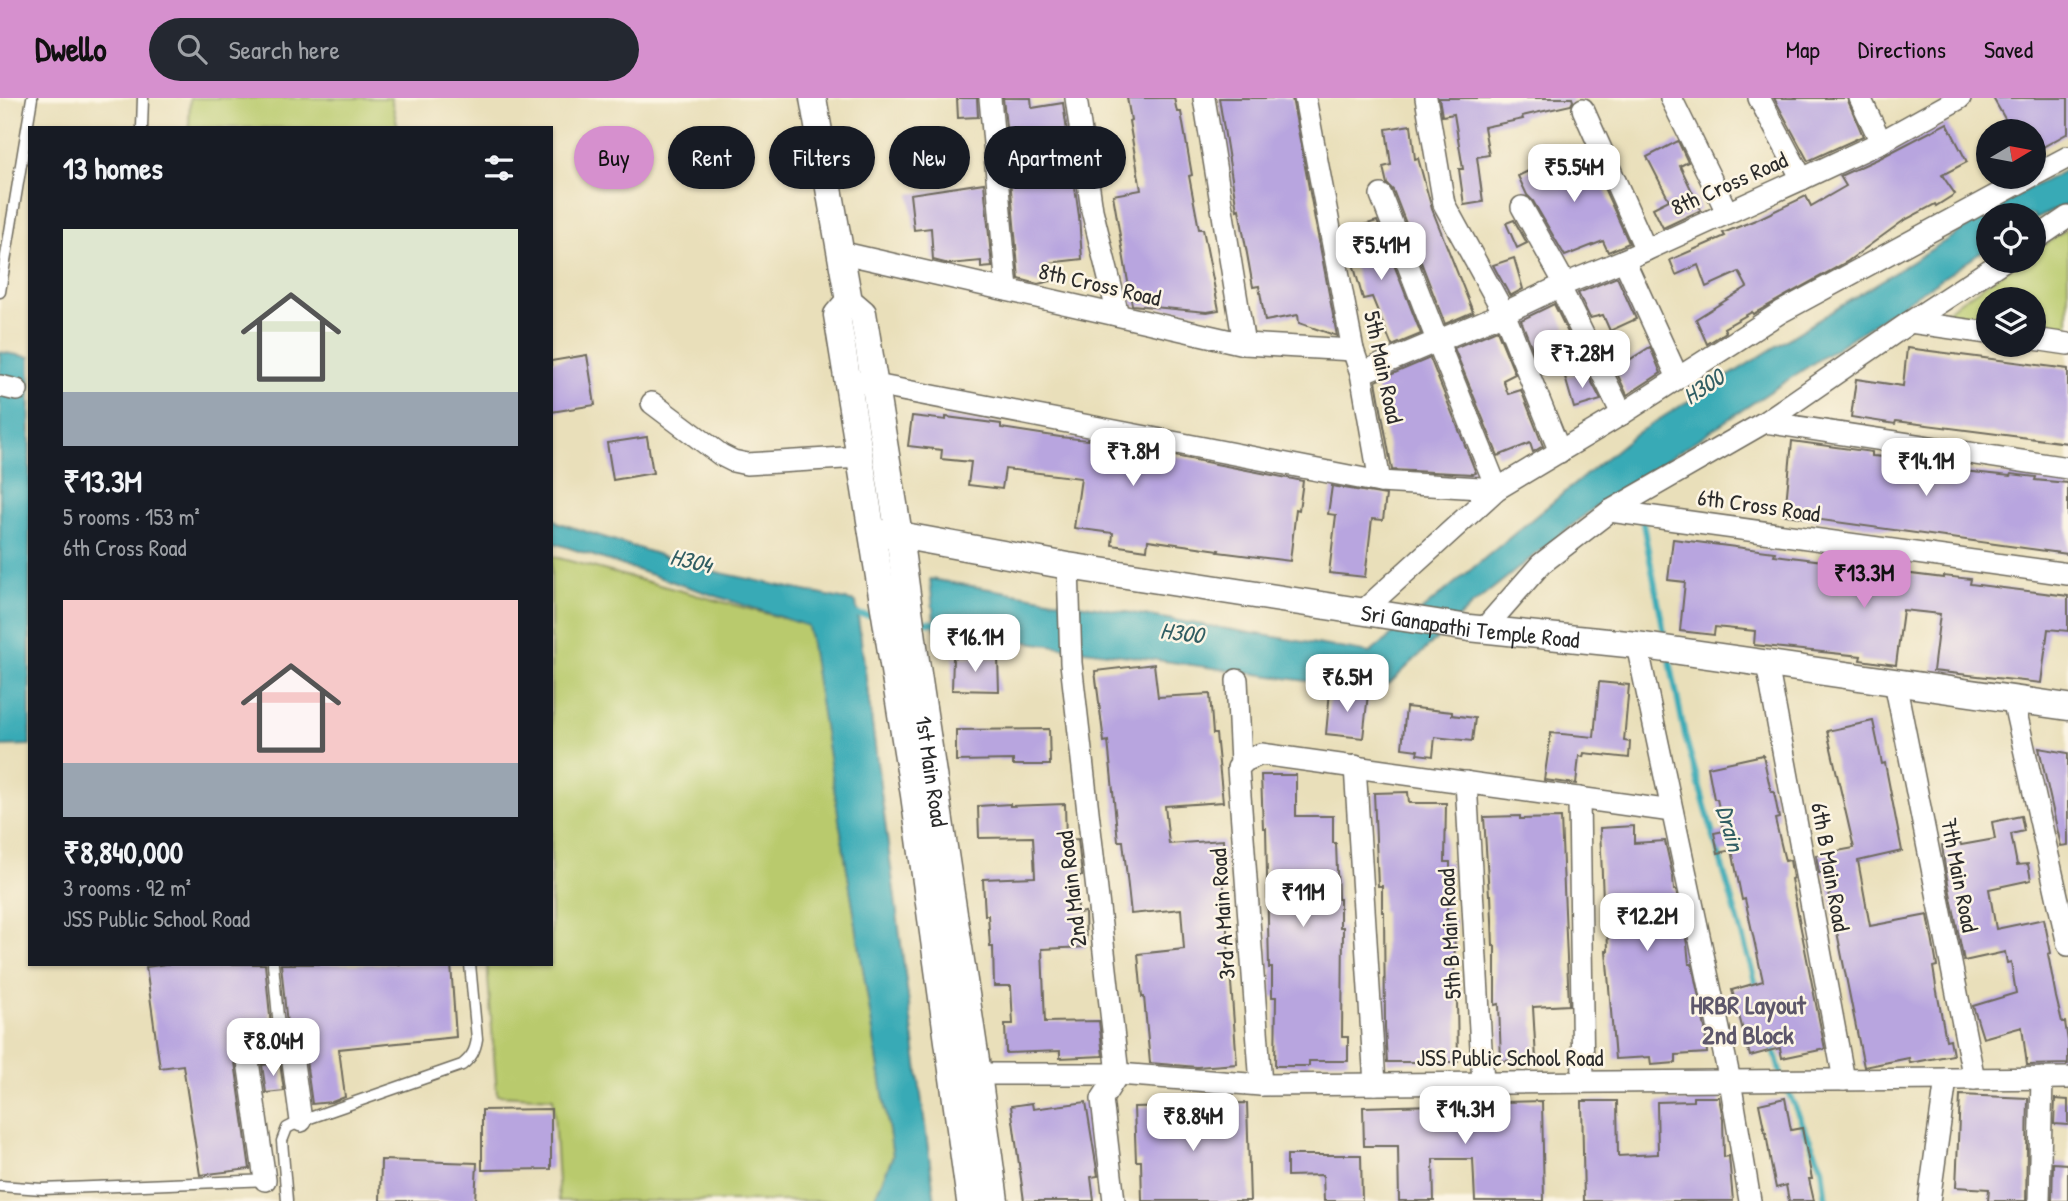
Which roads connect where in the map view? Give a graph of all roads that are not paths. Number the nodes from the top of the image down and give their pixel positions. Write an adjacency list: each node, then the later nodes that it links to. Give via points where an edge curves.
1 (32, 98): 31 (lane)
2 (142, 98): 14 (lane)
3 (813, 98): 26 (street, 1st Main Road)
4 (990, 98): 30 (street)
5 (1076, 98): 33 (street, via 1092,210)
6 (1204, 98): 38 (street)
7 (1305, 98): 40 (street, 5th Main Road)
8 (1426, 98): 32 (street, via 1444,204)
9 (1671, 98): 22 (street)
10 (1759, 98): 18 (street)
11 (1860, 98): 15 (street)
12 (1953, 100): 15 (street, 8th Cross Road)
13 (1583, 109): 25 (street)
14 (142, 126)
15 (1881, 142): 18 (street, 8th Cross Road)
16 (2068, 157): 17 (street)
17 (2046, 169)
18 (1802, 179): 22 (street, 8th Cross Road)
19 (2008, 189): 42 (street, via 1781,312)
20 (1381, 195): 36 (street)
21 (1522, 207): 29 (street)
22 (1727, 212): 25 (street, 8th Cross Road)
23 (2068, 217): 24 (street)
24 (2046, 232)
25 (1646, 250): 27 (street, 8th Cross Road)
26 (839, 252): 30 (street, 8th Cross Road); 43 (street, 1st Main Road, via 849,301 863,313)
27 (1623, 260): 29 (street, 8th Cross Road); 42 (street)
28 (1985, 273): 34 (street)
29 (1562, 286): 32 (street, 8th Cross Road); 45 (street)
30 (1007, 290): 33 (street, 8th Cross Road)
31 (0, 292)
32 (1504, 313): 36 (street, 8th Cross Road); 47 (street)
33 (1118, 315): 38 (street, 8th Cross Road)
34 (1910, 322): 35 (street); 46 (street)
35 (1976, 331)
36 (1437, 340): 41 (street, 8th Cross Road); 51 (street)
37 (2046, 341): 39 (street)
38 (1244, 344): 40 (street, 8th Cross Road)
39 (2068, 344)
40 (1353, 350): 41 (street, 5th Main Road)
41 (1361, 373): 50 (street, 5th Main Road)
42 (1678, 378): 45 (street)
43 (861, 382): 48 (street); 50 (street); 54 (street, 1st Main Road)
44 (652, 403): 48 (street, via 733,461)
45 (1622, 414): 47 (street)
46 (1765, 422): 49 (street); 52 (street)
47 (1560, 452): 51 (street)
48 (860, 457): 53 (street)
49 (2068, 468)
50 (1380, 482): 51 (street)
51 (1497, 489): 57 (street)
52 (1610, 511): 56 (street, 6th Cross Road); 58 (street, via 1541,564)
53 (872, 532): 54 (street, Sri Ganapathi Temple Road); 74 (street)
54 (899, 535): 55 (street, Sri Ganapathi Temple Road); 74 (street, 1st Main Road)
55 (1068, 566): 57 (street, Sri Ganapathi Temple Road); 75 (street, 2nd Main Road, via 1071,663)
56 (2068, 574)
57 (1363, 611): 58 (street, Sri Ganapathi Temple Road)
58 (1476, 629): 59 (street, Sri Ganapathi Temple Road)
59 (1637, 645): 60 (street, Sri Ganapathi Temple Road); 69 (street)
60 (1767, 664): 62 (street, Sri Ganapathi Temple Road); 80 (street, 6th B Main Road)
61 (1237, 680): 65 (street, 3rd A Main Road)
62 (1895, 682): 63 (street, Sri Ganapathi Temple Road); 79 (street, 7th Main Road)
63 (2013, 699): 64 (street, Sri Ganapathi Temple Road); 70 (street)
64 (2068, 707)
65 (1241, 763): 66 (street, via 1261,754); 85 (street, 3rd A Main Road)
66 (1355, 765): 67 (street); 84 (street)
67 (1466, 782): 68 (street); 83 (street, 5th B Main Road)
68 (1579, 798): 69 (street); 82 (street)
69 (1672, 811): 81 (street)
70 (2068, 946)
71 (273, 966): 73 (lane)
72 (470, 966): 86 (lane, via 477,1039 470,1059)
73 (281, 1049): 86 (street, via 291,1048); 87 (street, via 247,1054)
74 (965, 1074): 75 (street, JSS Public School Road); 90 (street); 91 (street, 1st Main Road)
75 (1118, 1074): 85 (street, JSS Public School Road); 92 (street, via 1102,1099)
76 (2042, 1078): 77 (street, JSS Public School Road); 79 (street, JSS Public School Road); 95 (street)
77 (2068, 1078)
78 (1946, 1079): 79 (street, JSS Public School Road); 80 (street, JSS Public School Road); 94 (street)
79 (1974, 1079)
80 (1844, 1080): 81 (street, JSS Public School Road)
81 (1730, 1081): 82 (street, JSS Public School Road); 93 (street)
82 (1583, 1082): 83 (street, JSS Public School Road)
83 (1483, 1083): 84 (street, JSS Public School Road)
84 (1375, 1084): 85 (street, JSS Public School Road)
85 (1261, 1085)
86 (301, 1121): 87 (lane, via 287,1128)
87 (275, 1180): 88 (lane, via 42,1189); 89 (lane)
88 (0, 1186)
89 (287, 1201)
90 (970, 1201)
91 (995, 1201)
92 (1114, 1201)
93 (1750, 1201)
94 (1929, 1201)
95 (2039, 1201)

